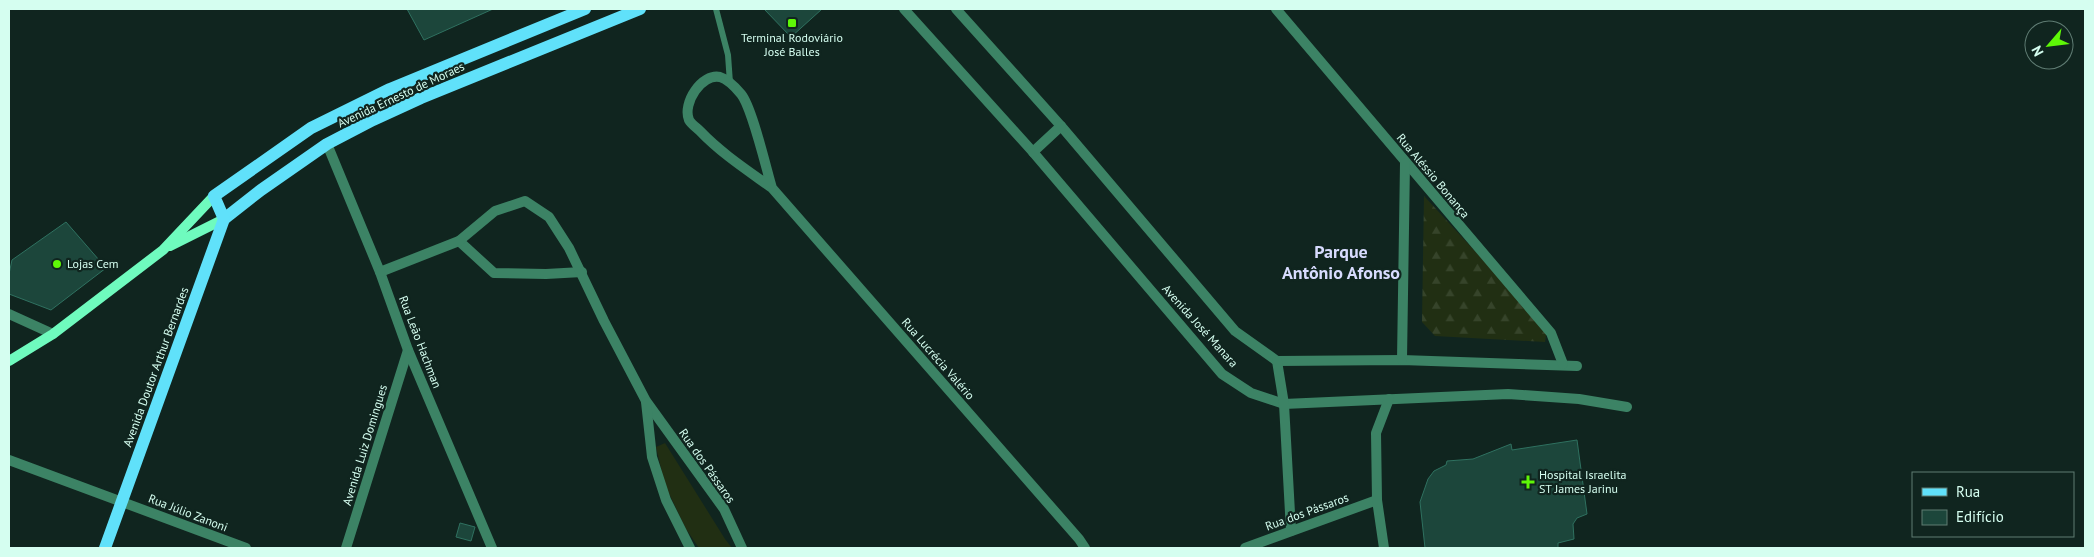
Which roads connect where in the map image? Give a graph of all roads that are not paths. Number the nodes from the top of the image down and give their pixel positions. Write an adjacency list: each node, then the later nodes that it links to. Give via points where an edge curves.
1 (586, 9): 13 (main road, Avenida Ernesto de Moraes, via 390,89 312,128)
2 (640, 9): 9 (main road, Avenida Ernesto de Moraes, via 421,98)
3 (716, 9): 7 (lane, via 728,55)
4 (904, 9): 10 (street, Avenida José Manara)
5 (956, 9): 8 (street, Avenida José Manara)
6 (1276, 9): 11 (street, Rua Aléssio Bonança)
7 (730, 83): 12 (street, Rua Lucrécia Valério, via 742,95 748,110); 12 (street, Rua Lucrécia Valério, via 720,77 712,77 697,88 691,94 687,107 689,121 717,149)
8 (1061, 126): 10 (street); 24 (street, Avenida José Manara, via 1236,332)
9 (327, 144): 14 (main road, Avenida Ernesto de Moraes); 17 (street, Rua Leão Hachman)
10 (1033, 152): 29 (street, Avenida José Manara, via 1222,374 1251,393)
11 (1405, 163): 22 (street); 25 (street, Rua Aléssio Bonança, via 1551,333)
12 (772, 188): 41 (street, Rua Lucrécia Valério)
13 (214, 196): 14 (main road); 16 (main road, Avenida Ernesto de Moraes)
14 (224, 219): 16 (main road, Avenida Ernesto de Moraes); 33 (main road, Avenida Doutor Arthur Bernardes)
15 (459, 241): 17 (street, Rua dos Pássaros); 18 (street, via 494,273); 18 (street, Rua dos Pássaros, via 495,211 525,202 549,217)
16 (163, 250): 20 (main road, Avenida Ernesto de Moraes)
17 (380, 272): 21 (street, Rua Leão Hachman)
18 (582, 272): 28 (street, Rua dos Pássaros)
19 (9, 314): 20 (street)
20 (53, 334): 23 (main road, Avenida Ernesto de Moraes)
21 (408, 350): 37 (street, Avenida Luiz Domingues); 38 (street, Rua Leão Hachman)
22 (1402, 360): 24 (street); 25 (street)
23 (9, 361)
24 (1277, 361): 29 (street)
25 (1563, 364): 26 (street)
26 (1577, 366)
27 (1389, 399): 29 (street, Avenida José Manara); 30 (street, Avenida José Manara, via 1508,394 1579,399); 32 (street, via 1376,433)
28 (646, 401): 39 (street, Rua dos Pássaros, via 652,457 666,500); 40 (street, Rua dos Pássaros, via 724,509)
29 (1284, 404): 34 (street)
30 (1627, 407)
31 (9, 460): 33 (street, Rua Júlio Zanoni)
32 (1377, 500): 34 (street, Rua dos Pássaros); 43 (street)
33 (121, 501): 35 (main road, Avenida Doutor Arthur Bernardes); 36 (street, Rua Júlio Zanoni)
34 (1291, 530): 42 (street, Rua dos Pássaros)
35 (105, 548)
36 (246, 548)
37 (346, 548)
38 (492, 548)
39 (690, 548)
40 (742, 548)
41 (1085, 548)
42 (1245, 548)
43 (1384, 548)

